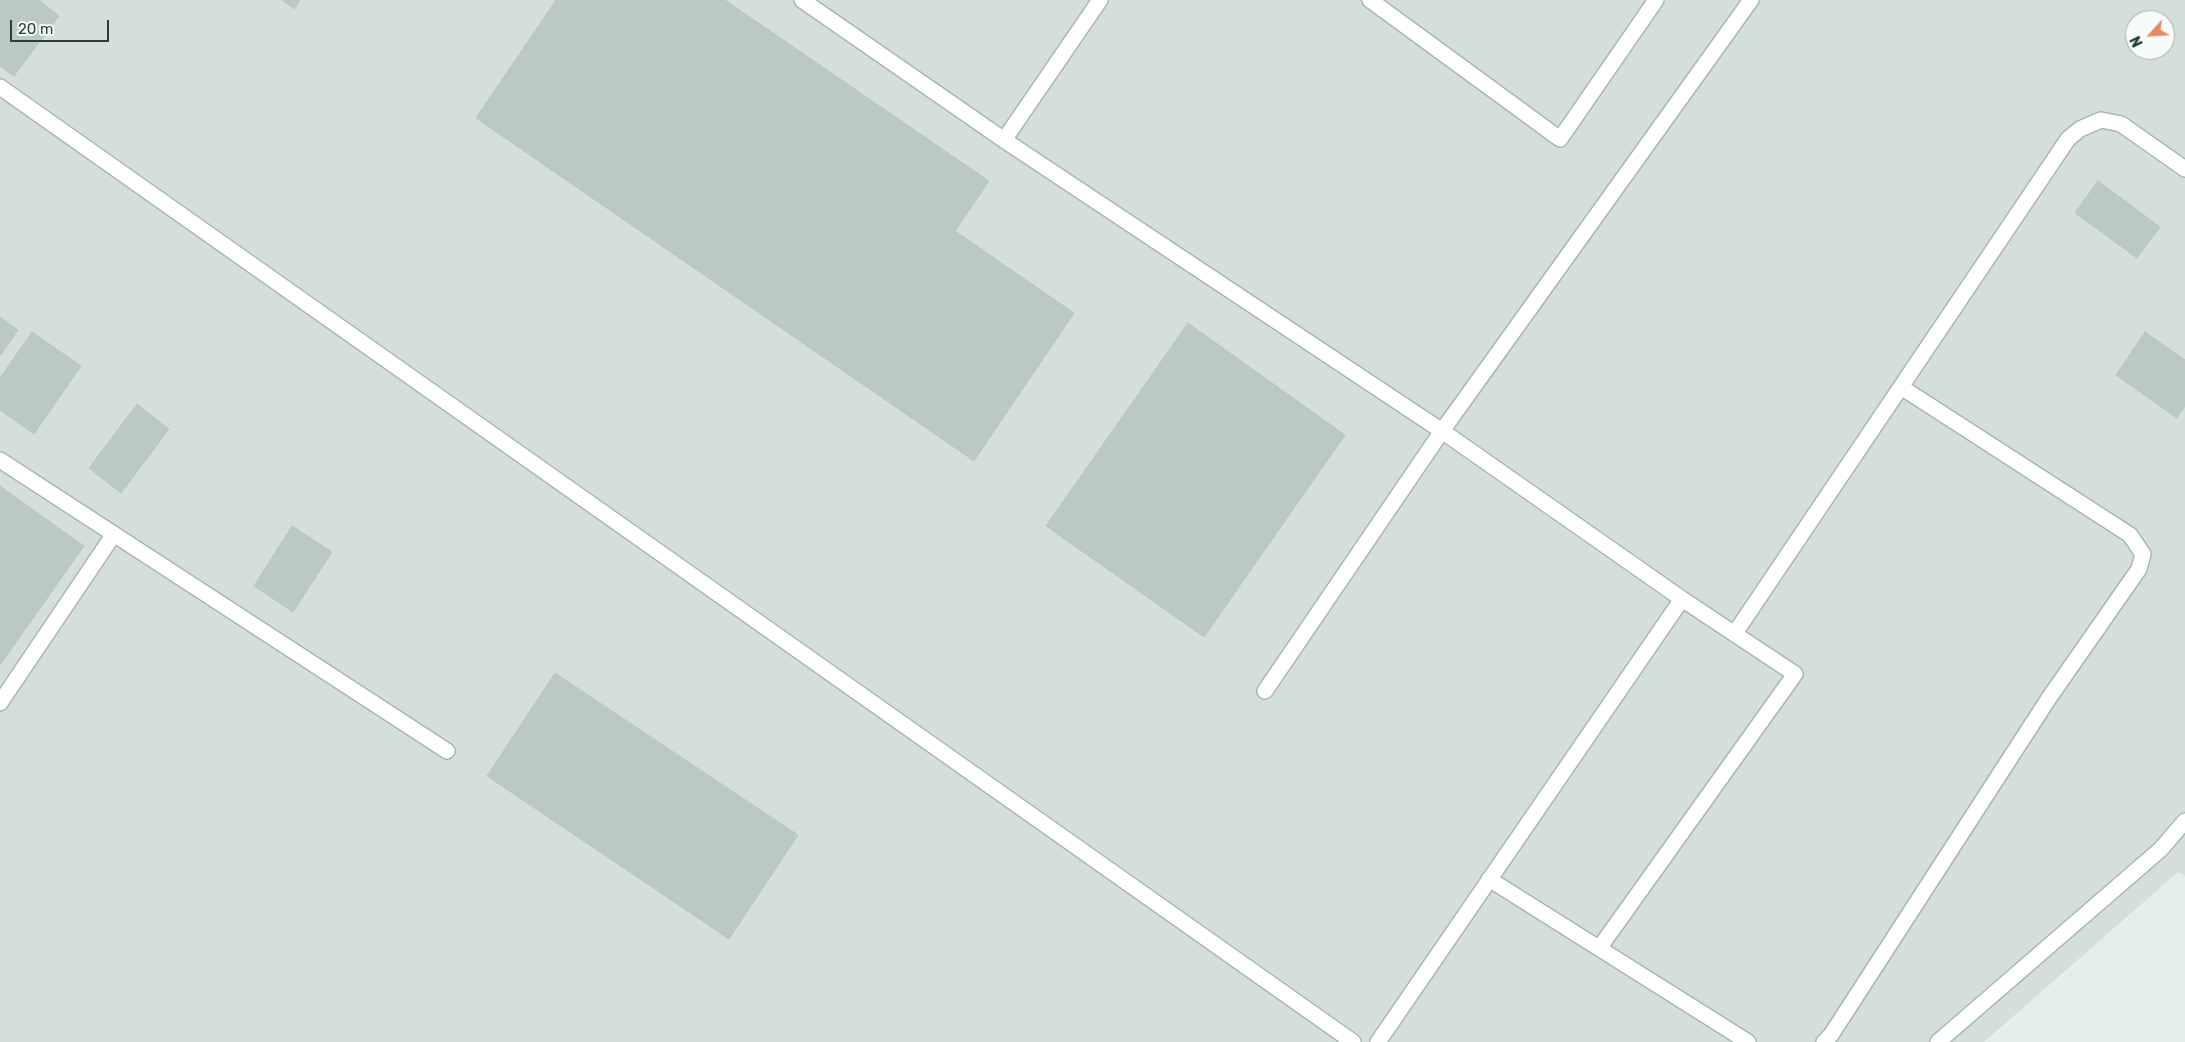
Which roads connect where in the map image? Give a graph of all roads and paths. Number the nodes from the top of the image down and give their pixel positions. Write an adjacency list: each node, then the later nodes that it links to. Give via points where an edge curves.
1 (802, 0): 7 (lane)
2 (1100, 0): 7 (lane)
3 (1370, 0): 4 (lane, via 1560,139)
4 (1656, 0)
5 (1751, 0): 10 (lane)
6 (0, 88): 21 (lane)
7 (1004, 140): 10 (lane)
8 (2185, 169): 9 (lane, via 2121,124 2101,120 2080,128 2068,139)
9 (1901, 387): 14 (lane); 24 (lane, via 2130,535 2143,554 2139,569 2048,698)
10 (1442, 432): 13 (lane); 15 (lane)
11 (0, 460): 12 (lane)
12 (114, 534): 16 (lane); 17 (lane)
13 (1682, 599): 14 (lane); 19 (lane)
14 (1735, 633): 20 (lane, via 1794,674)
15 (1265, 691)
16 (0, 703)
17 (446, 751)
18 (2185, 821): 25 (lane, via 2161,849)
19 (1489, 879): 20 (lane); 22 (lane)
20 (1600, 947): 23 (lane)
21 (1353, 1042)
22 (1378, 1042)
23 (1748, 1042)
24 (1824, 1042)
25 (1938, 1042)

